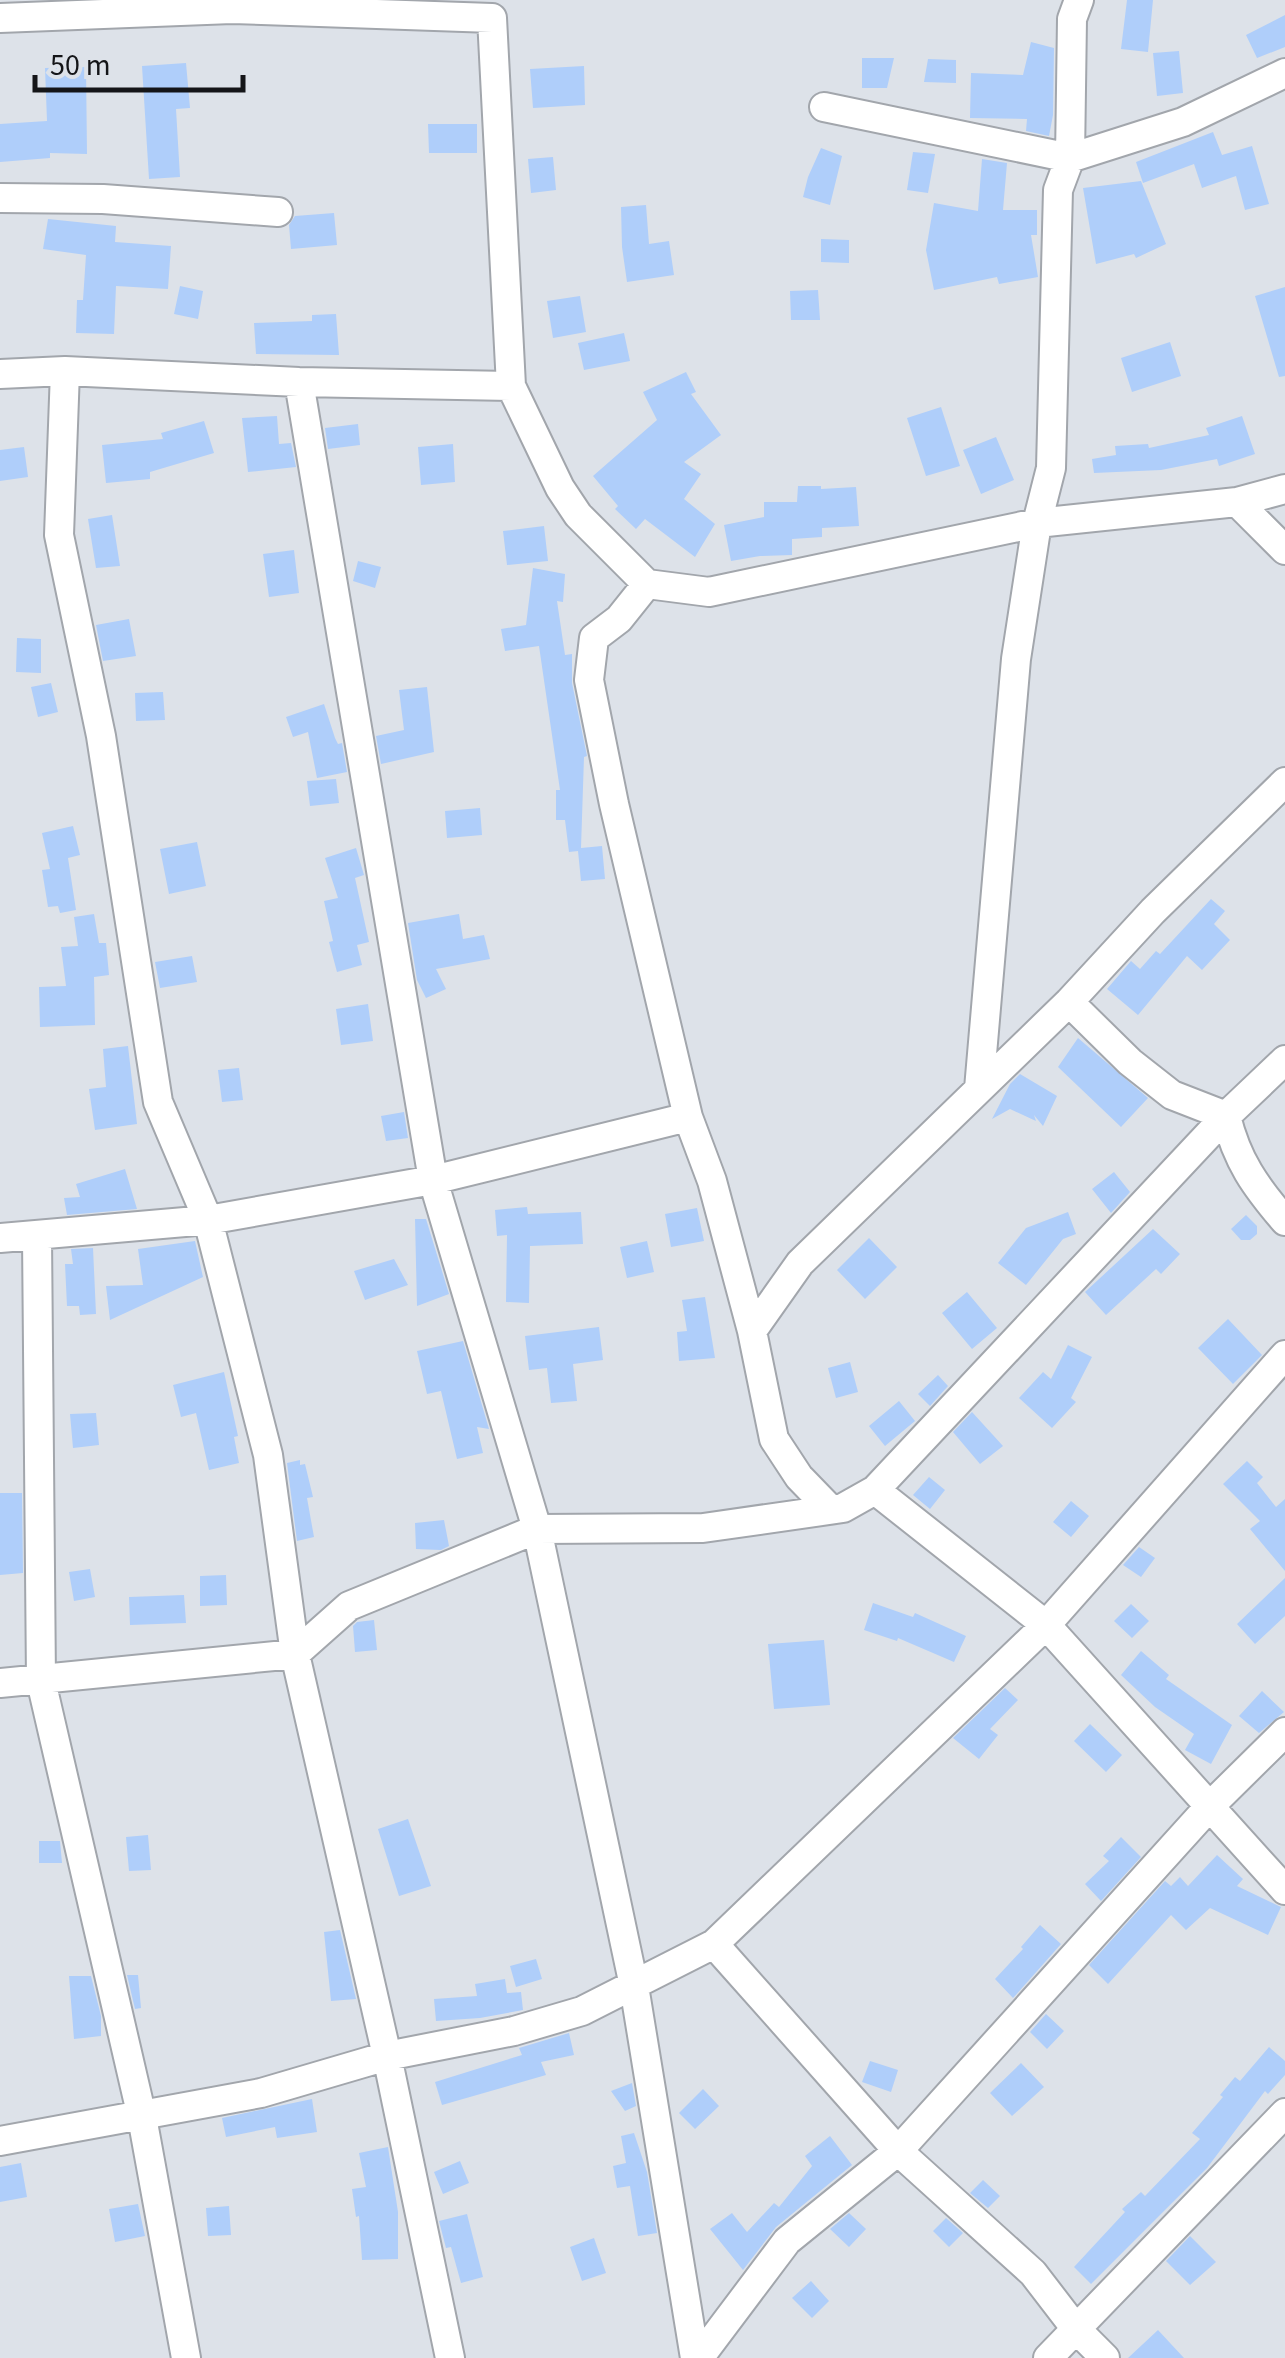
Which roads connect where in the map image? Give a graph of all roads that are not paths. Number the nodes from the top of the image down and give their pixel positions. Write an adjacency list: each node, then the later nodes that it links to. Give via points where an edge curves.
1 (1079, 0): 5 (street, via 1072,20)
2 (0, 18): 11 (street, via 232,9 492,18)
3 (1285, 73): 5 (street, via 1183,122)
4 (824, 107): 5 (street)
5 (1070, 158): 14 (street, via 1058,190 1051,468)
6 (0, 198): 7 (street)
7 (278, 212)
8 (65, 372): 9 (street); 10 (street); 24 (street, via 59,535 101,736 158,1102)
9 (0, 374)
10 (299, 382): 11 (street); 23 (street)
11 (511, 386): 16 (street, via 578,516)
12 (1285, 489): 13 (street)
13 (1237, 502): 14 (street); 15 (street)
14 (1037, 523): 16 (street, via 709,592); 20 (street, via 1016,658)
15 (1285, 550)
16 (647, 584): 22 (street, via 594,638 589,680)
17 (1285, 782): 18 (street)
18 (1069, 1002): 20 (street); 21 (street, via 1172,1096)
19 (1285, 1060): 21 (street)
20 (979, 1088): 28 (street, via 800,1263)
21 (1226, 1116): 25 (street, via 1235,1152); 30 (street)
22 (688, 1117): 23 (street); 28 (street)
23 (434, 1180): 24 (street); 32 (street)
24 (208, 1220): 26 (street); 34 (street, via 268,1454)
25 (1285, 1221)
26 (37, 1237): 27 (street); 35 (street)
27 (0, 1238)
28 (752, 1331): 31 (street, via 774,1439)
29 (1285, 1356): 33 (street)
30 (874, 1490): 31 (street); 33 (street)
31 (830, 1508): 32 (street, via 703,1528)
32 (537, 1529): 34 (street, via 349,1606); 41 (street)
33 (1046, 1625): 38 (street); 40 (street)
34 (295, 1654): 35 (street); 42 (street)
35 (41, 1680): 36 (street); 44 (street)
36 (0, 1684)
37 (1285, 1732): 38 (street)
38 (1208, 1807): 39 (street); 46 (street)
39 (1285, 1890)
40 (714, 1944): 41 (street); 46 (street)
41 (634, 1986): 42 (street, via 582,2011 514,2031); 50 (street)
42 (388, 2056): 44 (street, via 260,2093); 49 (street)
43 (1285, 2113): 47 (street)
44 (142, 2117): 45 (street); 48 (street)
45 (0, 2141)
46 (898, 2152): 47 (street, via 1033,2273); 50 (street, via 786,2241)
47 (1076, 2329): 51 (street); 52 (street)
48 (186, 2358)
49 (450, 2358)
50 (697, 2358)
51 (1048, 2358)
52 (1105, 2358)

